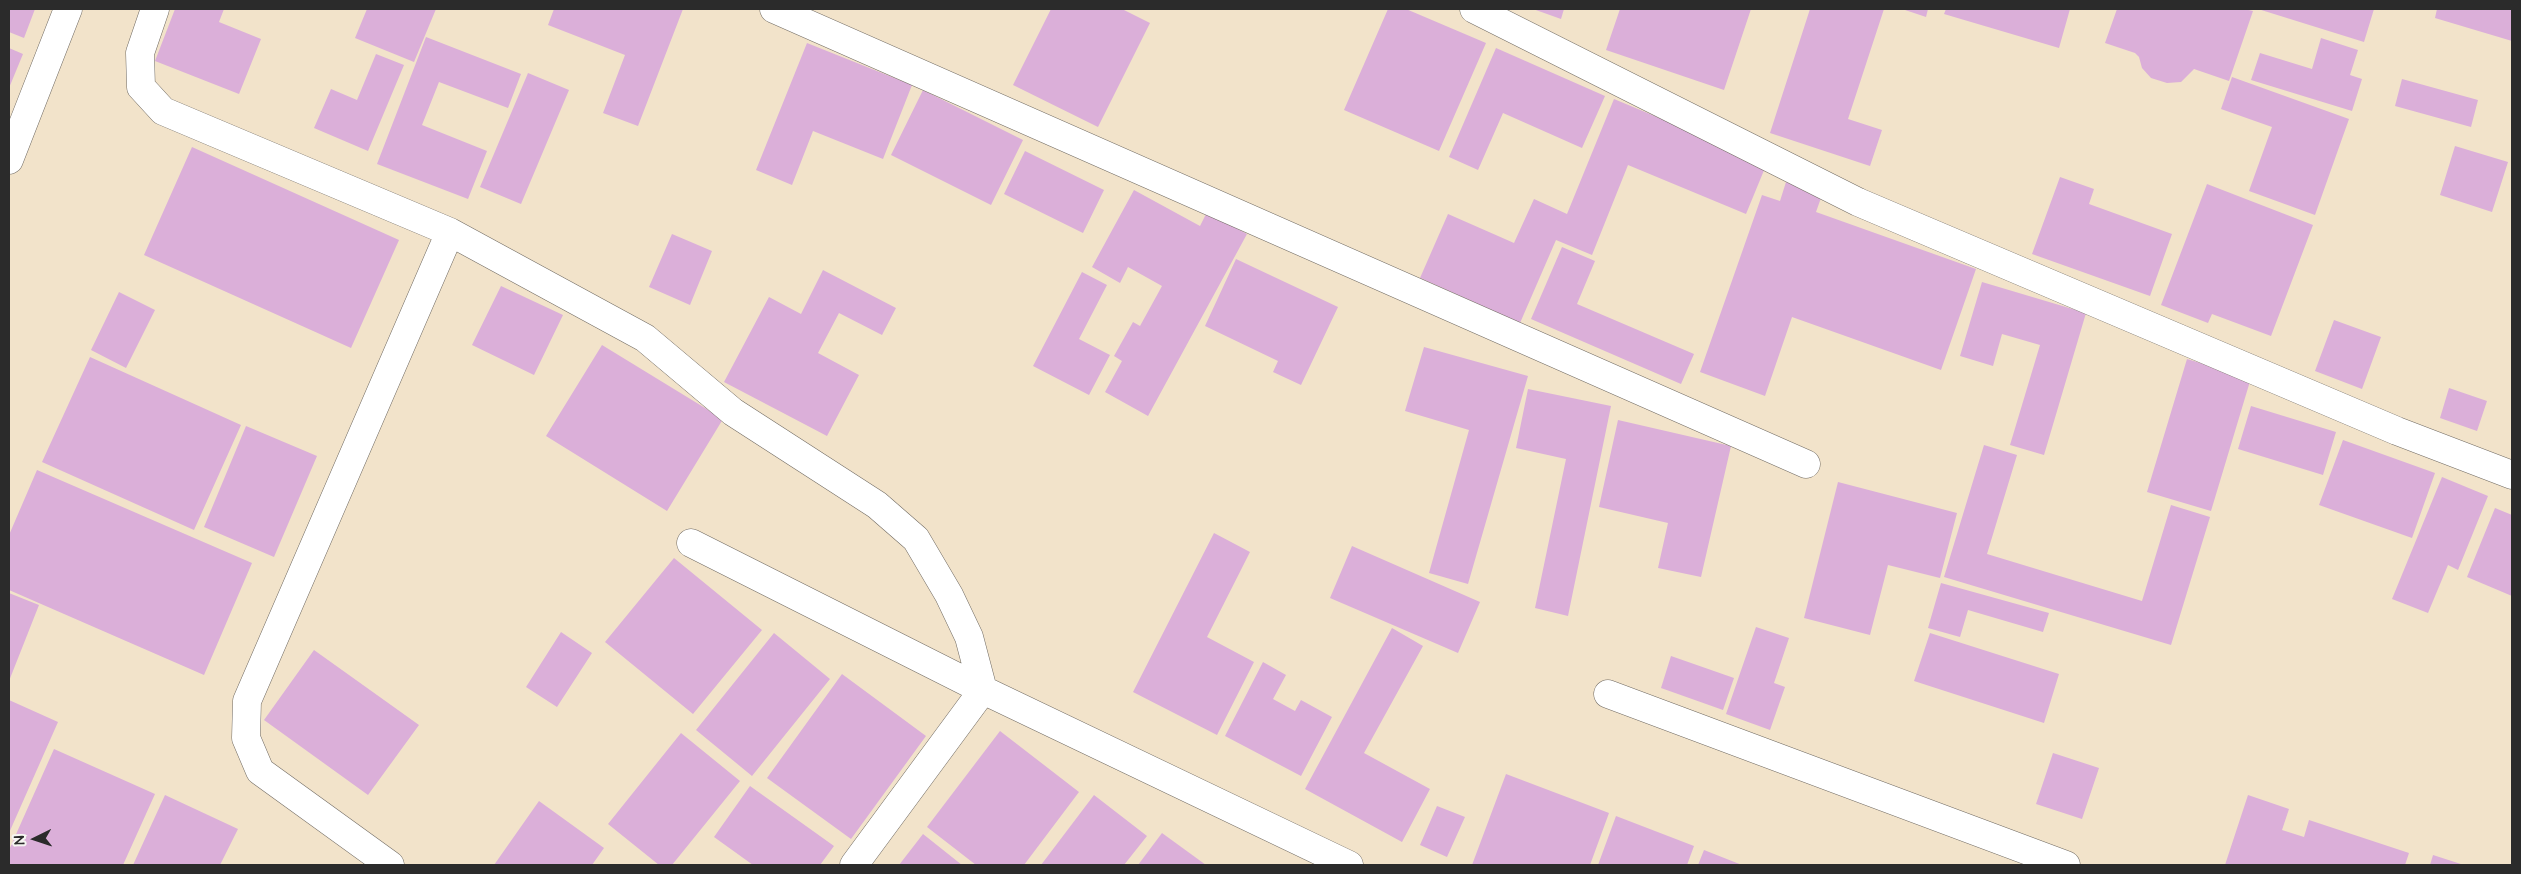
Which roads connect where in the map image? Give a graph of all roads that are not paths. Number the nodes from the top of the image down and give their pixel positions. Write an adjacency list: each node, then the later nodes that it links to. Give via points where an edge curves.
1 (68, 9): 5 (street)
2 (155, 9): 6 (street, via 140,53 141,87 163,111)
3 (774, 9): 7 (street)
4 (1474, 9): 8 (street, via 1858,202 2397,431)
5 (9, 160)
6 (450, 232): 10 (street, via 644,338 733,412 877,505 916,539 949,595 969,638); 12 (street, via 247,701 246,738 260,771)
7 (1806, 464)
8 (2512, 475)
9 (691, 543): 10 (street)
10 (983, 690): 13 (street); 14 (street)
11 (1608, 694): 15 (street)
12 (390, 865)
13 (854, 865)
14 (1349, 865)
15 (2066, 865)

